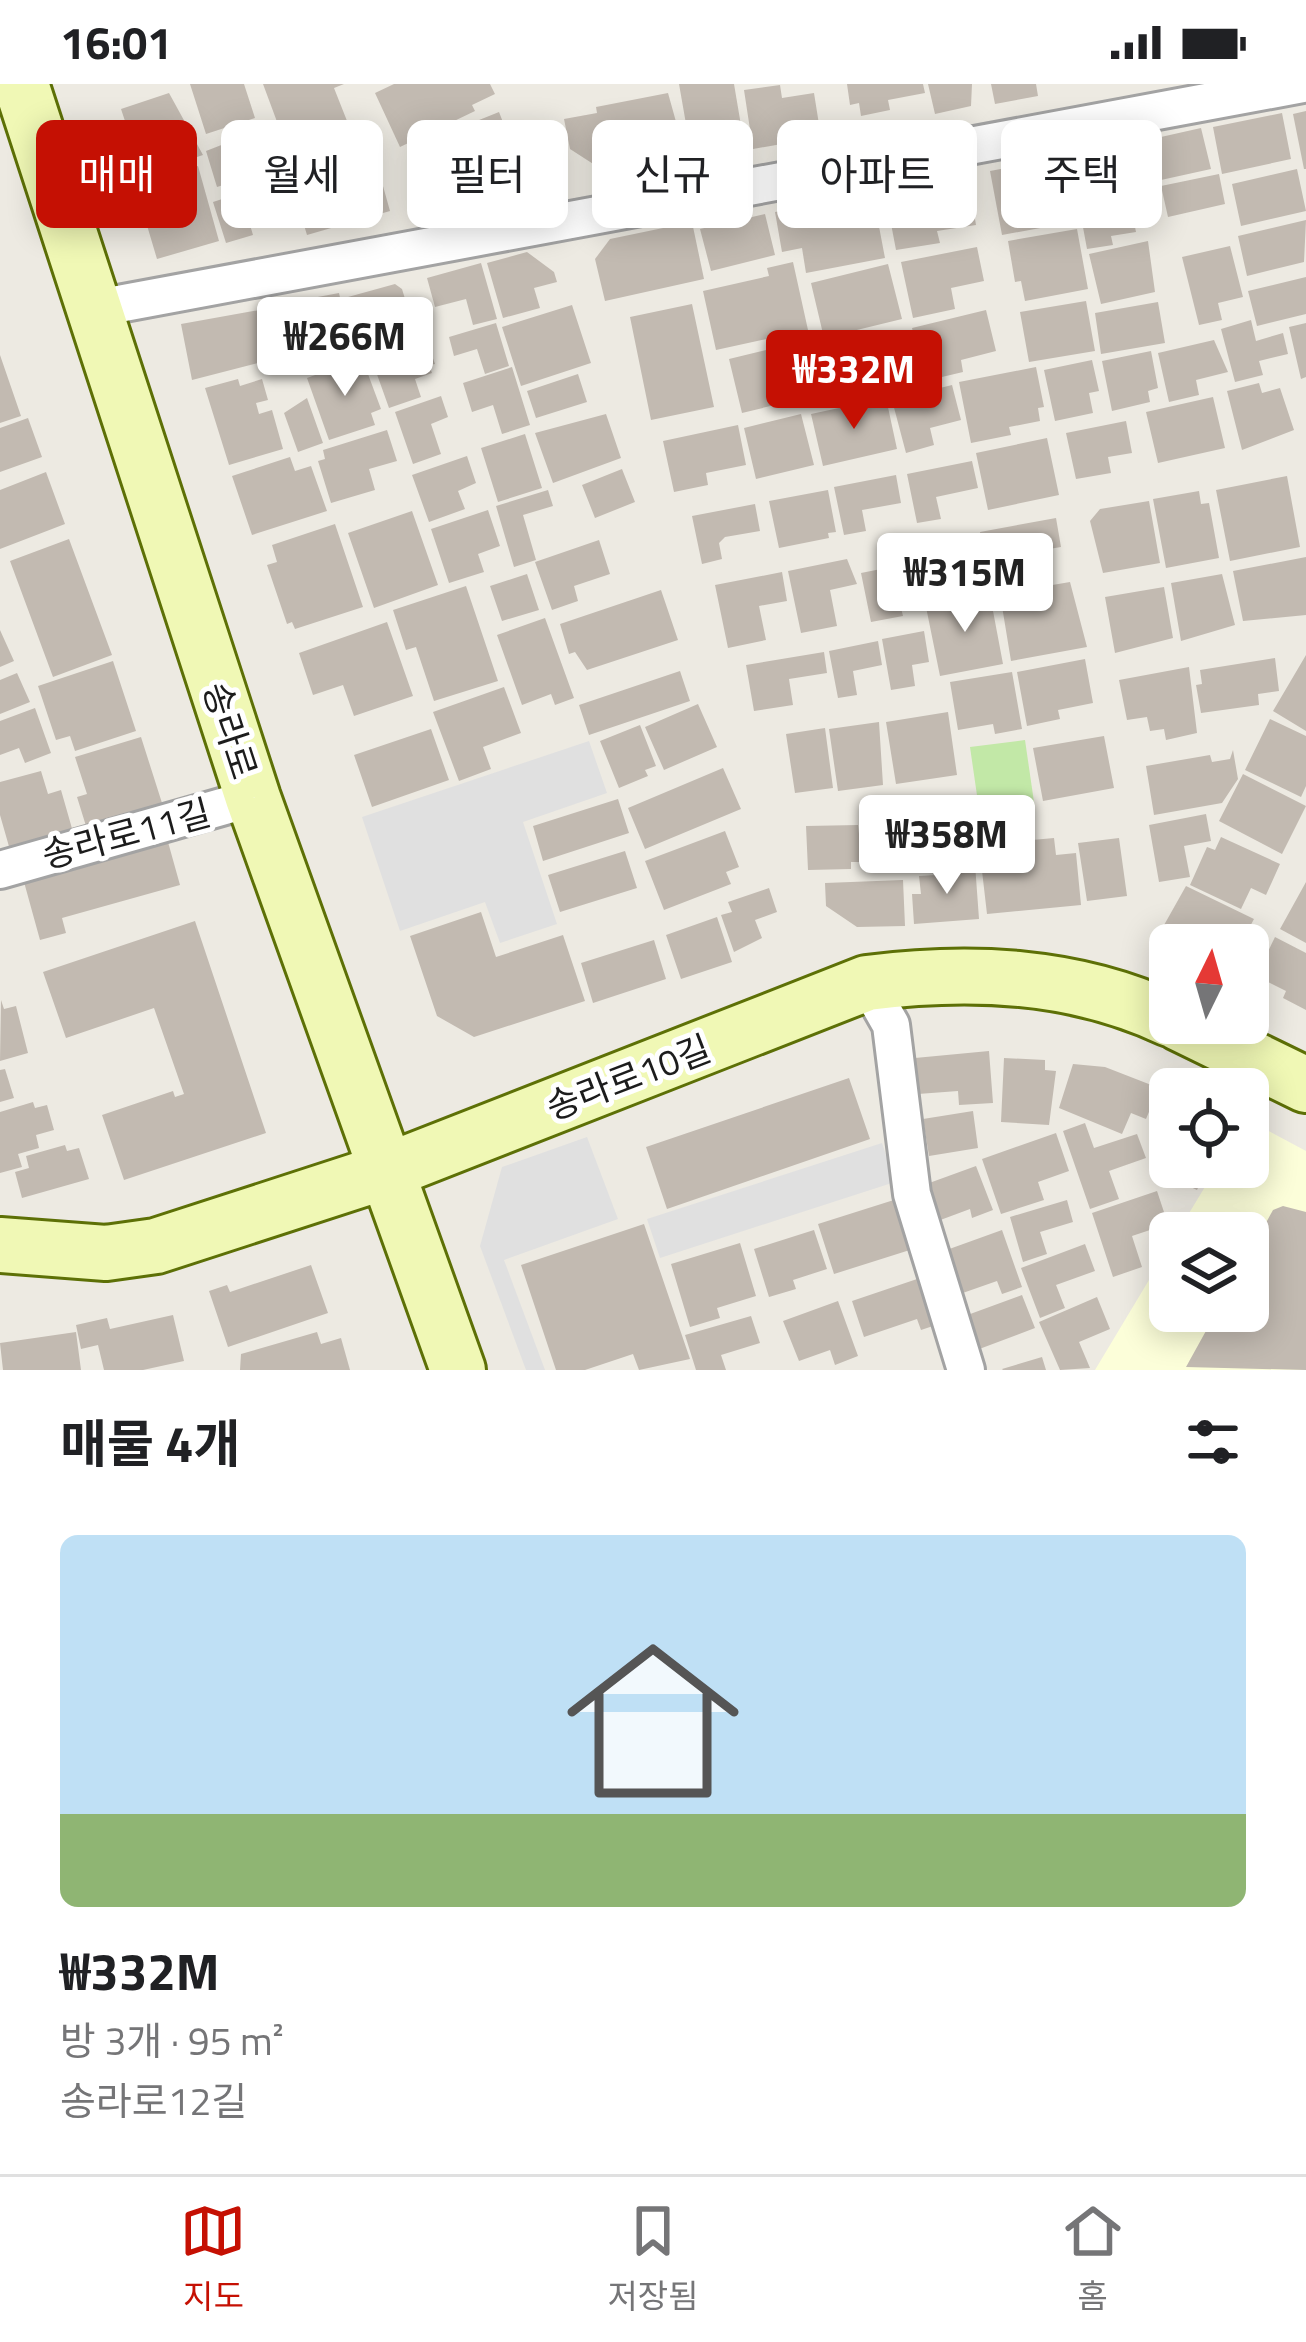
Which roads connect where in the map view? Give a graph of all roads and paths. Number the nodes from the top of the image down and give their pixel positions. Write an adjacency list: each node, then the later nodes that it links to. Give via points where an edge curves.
1 (21, 84): 3 (street, 송라로)
2 (1303, 84): 3 (street)
3 (97, 308): 4 (street, 송라로)
4 (254, 798): 5 (street, 송라로11길); 10 (street, 송라로)
5 (0, 870)
6 (867, 983): 7 (street, 송라로10길, via 939,974 1064,984); 10 (street, 송라로10길); 13 (street, via 891,1025 912,1194)
7 (1149, 1009)
8 (1222, 1044): 9 (street)
9 (1306, 1085)
10 (390, 1170): 11 (street, 송라로10길, via 156,1246 106,1253); 12 (street, 송라로)
11 (0, 1245)
12 (458, 1370)
13 (966, 1370)

